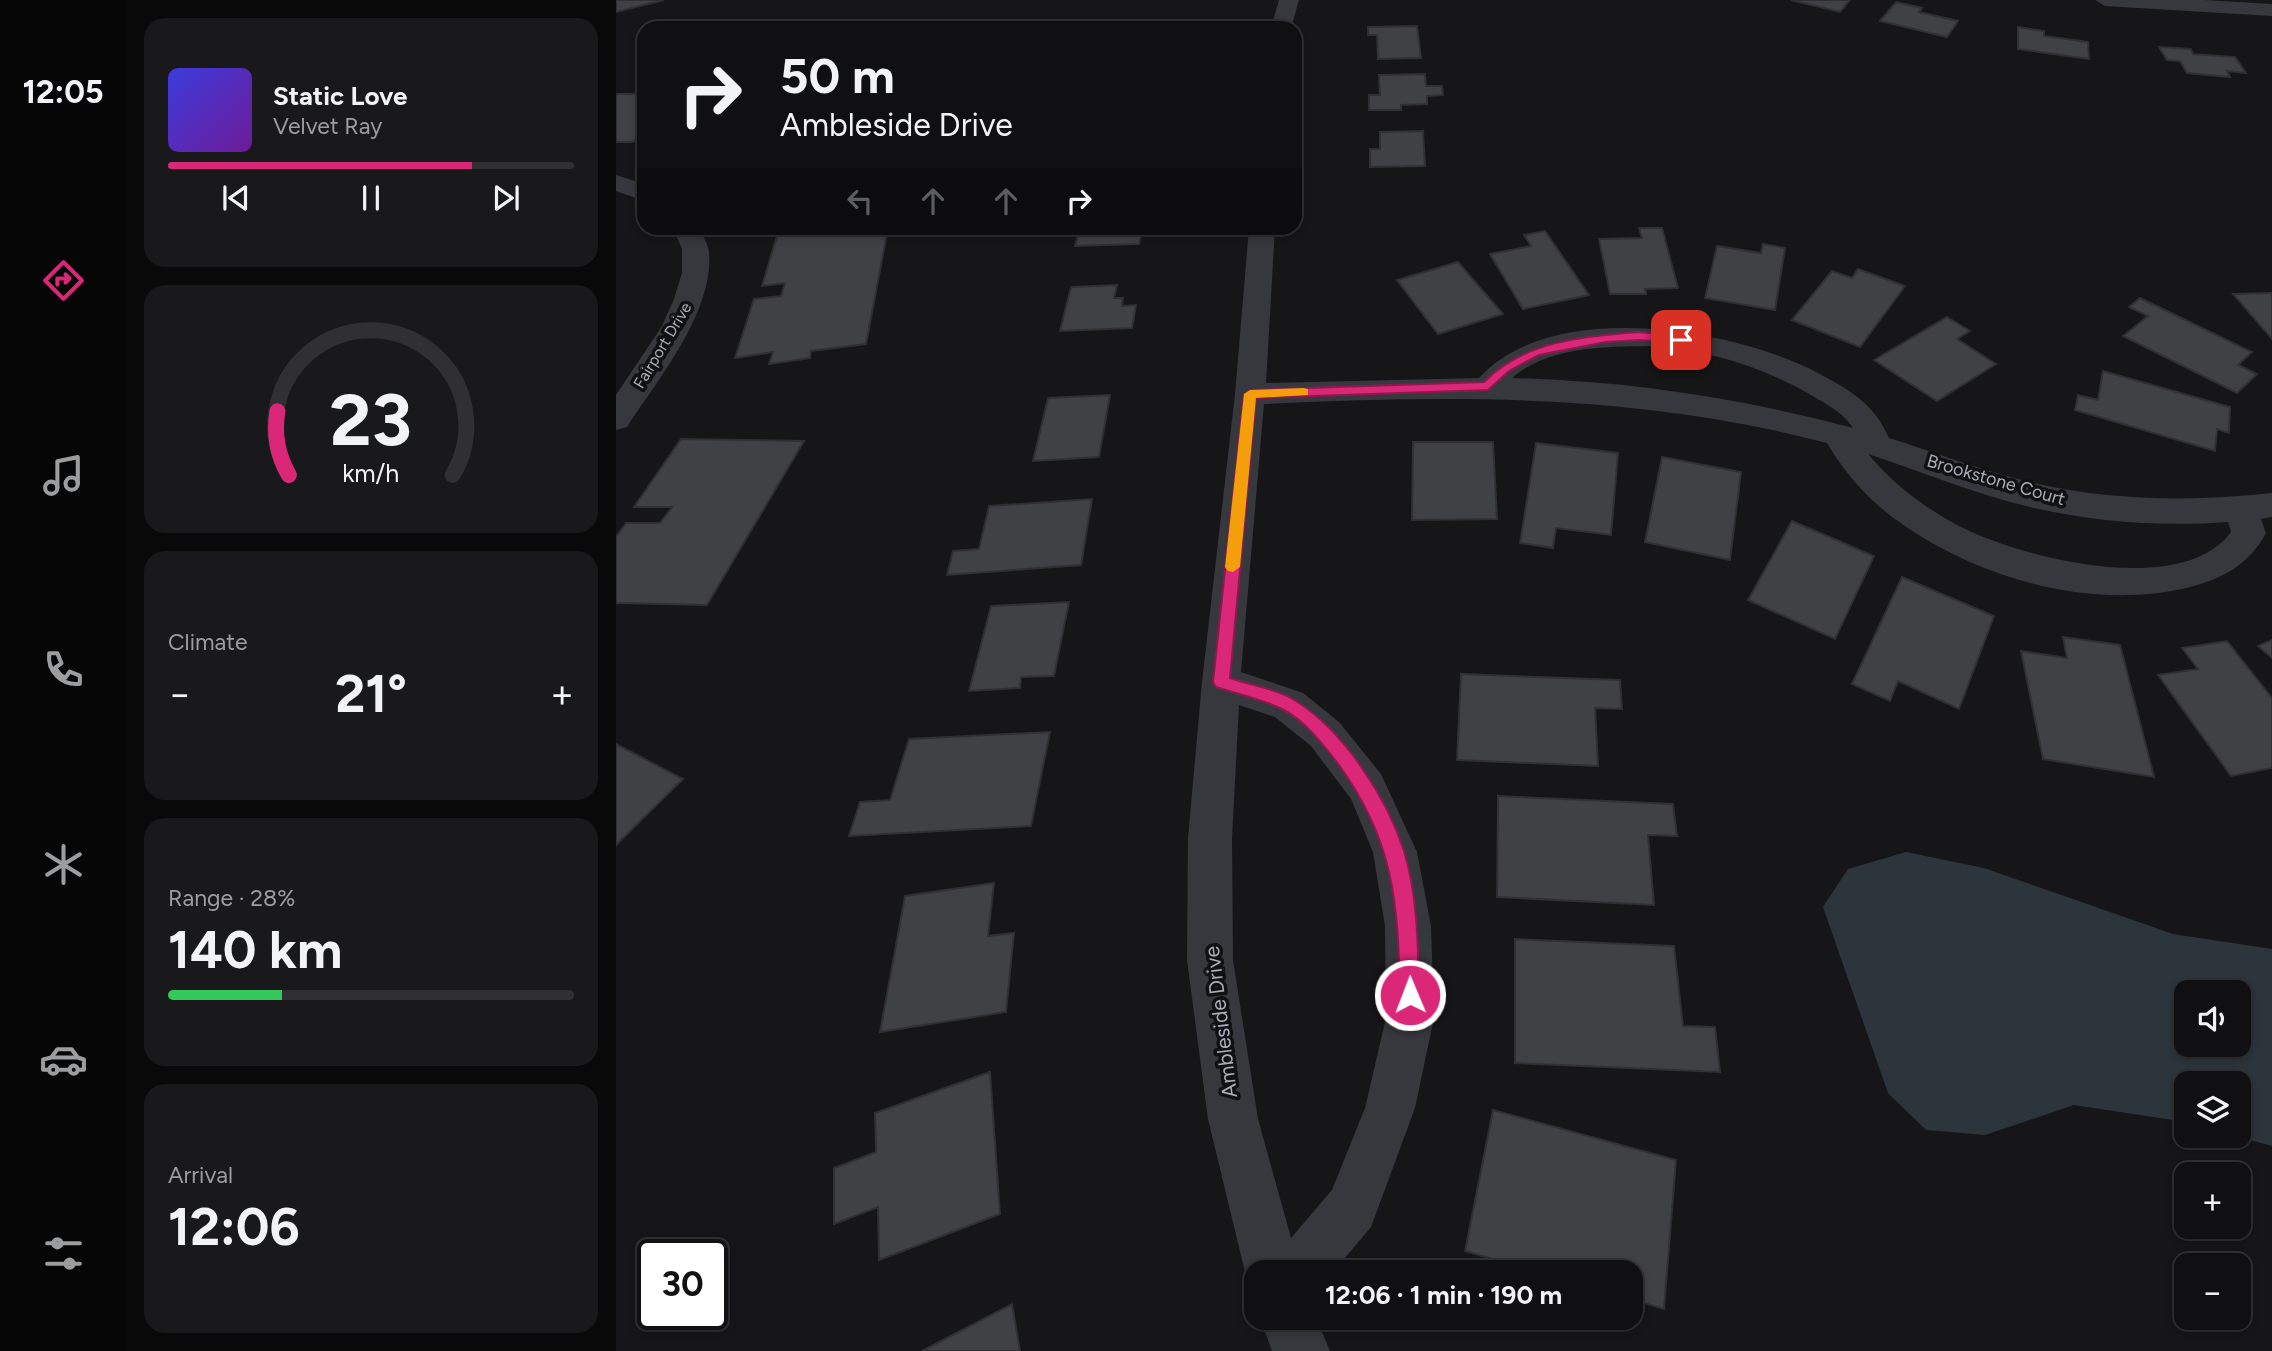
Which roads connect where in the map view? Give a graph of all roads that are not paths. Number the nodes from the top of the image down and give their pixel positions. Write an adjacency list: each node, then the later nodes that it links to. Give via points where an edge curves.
1 (1289, 0): 4 (street)
2 (2105, 0): 3 (street)
3 (2272, 10)
4 (1283, 21)
5 (616, 182): 6 (street)
6 (637, 190)
7 (691, 235): 11 (street, Fairport Drive, via 698,262 692,294)
8 (1261, 235): 10 (street, Ambleside Drive)
9 (1488, 386): 10 (street, Brookstone Court); 12 (street, Brookstone Court, via 1602,391 1674,400); 13 (street, via 1505,368 1535,351 1639,336 1681,340 1759,357 1801,376 1865,420)
10 (1250, 394): 15 (street, Ambleside Drive)
11 (616, 419)
12 (1839, 436): 13 (street, Brookstone Court); 14 (street, Brookstone Court, via 1855,463 1917,518 1996,557 2089,581 2175,577 2207,566 2234,553 2249,533)
13 (1877, 445): 14 (street, Brookstone Court, via 2043,498 2126,510 2207,513)
14 (2257, 507)
15 (1221, 682): 16 (street, Ambleside Drive, via 1210,838 1210,960 1233,1119); 17 (street, via 1289,705 1325,734 1366,787 1395,852 1408,926 1410,1018 1390,1108 1352,1209)
16 (1270, 1260)
17 (1307, 1260)
18 (1293, 1330): 19 (street)
19 (1301, 1351)

